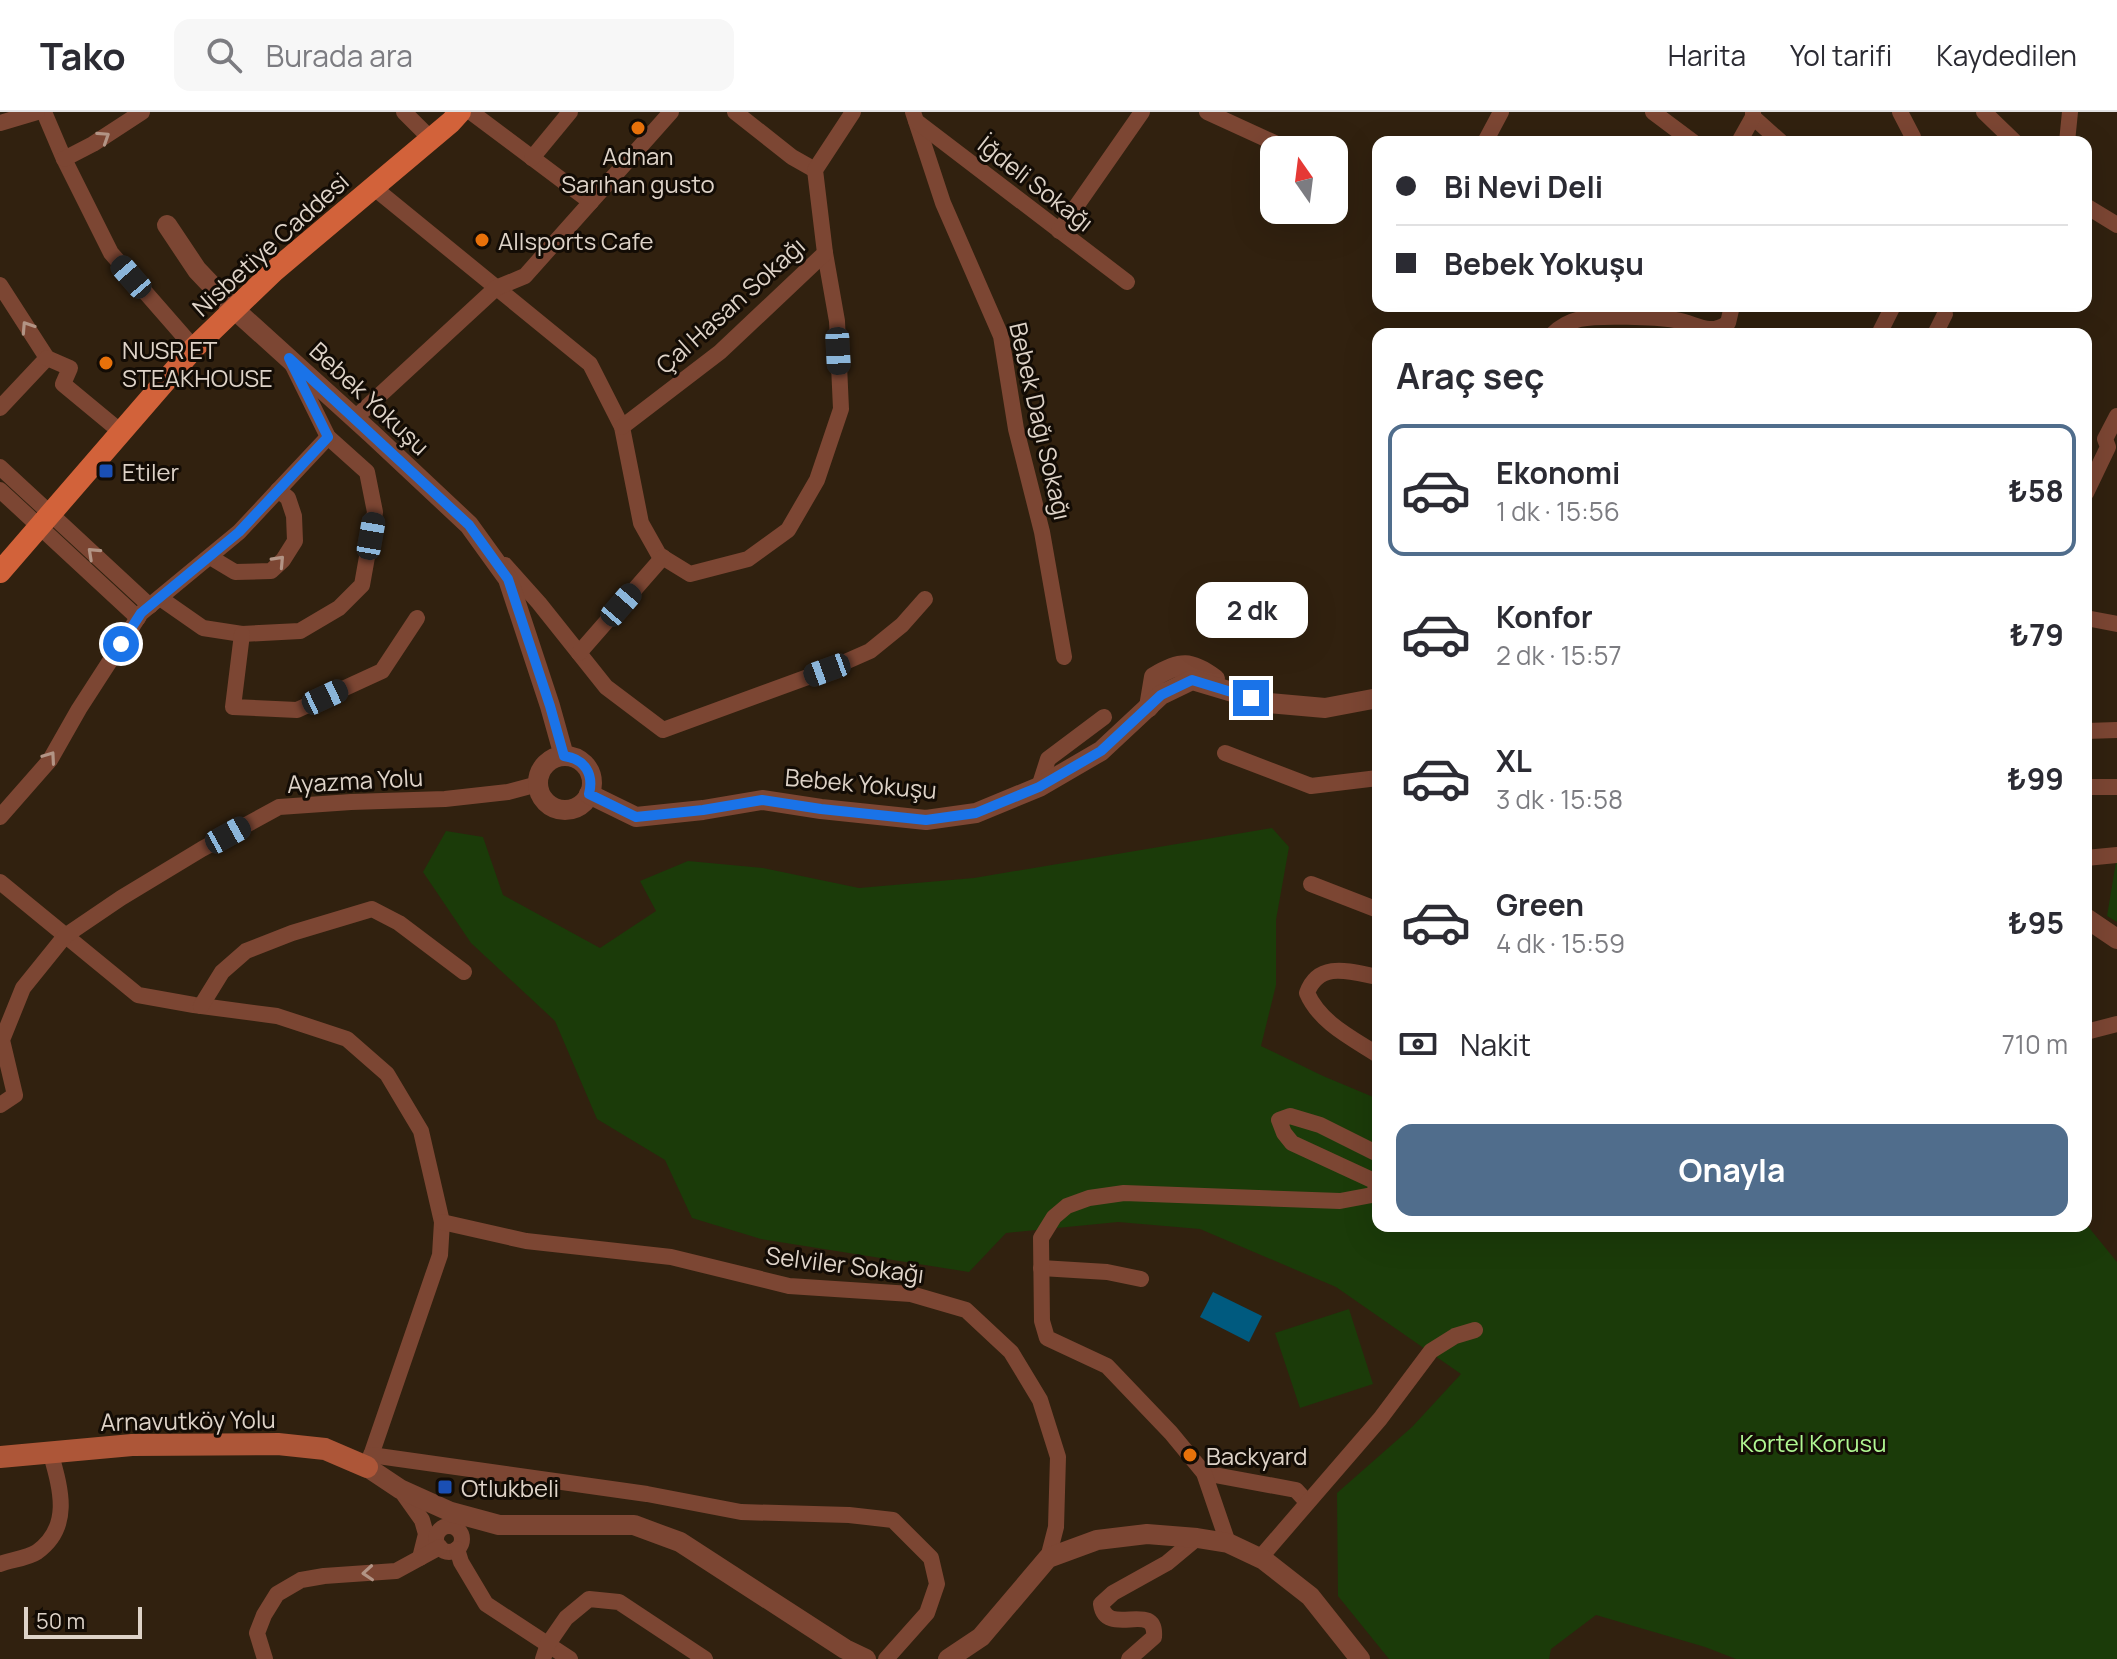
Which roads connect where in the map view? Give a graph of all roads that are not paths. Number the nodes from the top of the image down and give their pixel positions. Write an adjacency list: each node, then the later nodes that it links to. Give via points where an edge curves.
1 (37, 112): 20 (street)
2 (44, 112): 31 (street)
3 (142, 112): 31 (street, one-way to 3)
4 (404, 112): 29 (street)
5 (460, 112): 29 (main road, Nisbetiye Caddesi)
6 (471, 112): 30 (street)
7 (570, 112): 30 (street)
8 (671, 112): 34 (street)
9 (735, 112): 32 (street)
10 (853, 112): 32 (street)
11 (1142, 112): 38 (street)
12 (1501, 112): 22 (street)
13 (1653, 112): 23 (street)
14 (1900, 112): 26 (street)
15 (1984, 112): 27 (street)
16 (2070, 112): 28 (street)
17 (1212, 113): 21 (street)
18 (1753, 114): 24 (street); 25 (street)
19 (914, 117): 38 (street, İğdeli Sokağı); 74 (street, Bebek Dağı Sokağı, via 943,203 1001,336)
20 (0, 123)
21 (1260, 136)
22 (1488, 136)
23 (1685, 136)
24 (1742, 136)
25 (1775, 136)
26 (1912, 136)
27 (2009, 136)
28 (2068, 136)
29 (431, 139): 33 (main road, Nisbetiye Caddesi)
30 (532, 158): 34 (street)
31 (64, 159): 48 (street, via 111,253)
32 (815, 170): 39 (street, Çal Hasan Sokağı)
33 (373, 187): 42 (street); 43 (main road, Nisbetiye Caddesi)
34 (591, 202): 42 (street, via 525,276)
35 (2092, 210): 37 (street)
36 (167, 225): 43 (street, Bebek Yokuşu, via 197,270)
37 (2117, 225)
38 (1059, 231): 40 (street, İğdeli Sokağı)
39 (825, 253): 54 (street, Çal Hasan Sokağı, via 720,352); 65 (street, via 837,321 841,409 817,480 788,530 748,559 690,574)
40 (1127, 282)
41 (0, 285): 49 (street, one-way to 41)
42 (496, 288): 53 (street); 54 (street, via 590,364)
43 (234, 309): 48 (main road, Nisbetiye Caddesi); 50 (street, Bebek Yokuşu)
44 (1945, 314): 47 (street)
45 (1561, 328): 46 (street, via 1581,319 1607,317 1676,320)
46 (1703, 328)
47 (1938, 328)
48 (194, 348): 55 (main road, Nisbetiye Caddesi)
49 (47, 358): 51 (street); 55 (street, via 70,368 63,384)
50 (289, 358): 53 (street, Bebek Yokuşu); 56 (street)
51 (0, 408)
52 (2117, 416): 57 (street, via 2105,439)
53 (355, 418): 63 (street, Bebek Yokuşu)
54 (622, 427): 65 (street, via 641,523)
55 (121, 432): 62 (main road, Nisbetiye Caddesi)
56 (328, 437): 61 (street); 72 (street, via 367,472 375,512 362,585 339,608 300,631)
57 (2112, 450): 59 (street)
58 (0, 467): 62 (street)
59 (2092, 483)
60 (0, 490): 62 (street)
61 (278, 490): 64 (street); 64 (street, one-way to 61, via 235,572 271,571 283,560 295,541 294,516 288,498)
62 (45, 520): 66 (main road, Nisbetiye Caddesi); 68 (street)
63 (469, 525): 73 (street); 80 (street, Bebek Yokuşu, via 508,579)
64 (210, 557): 68 (street)
65 (663, 557): 73 (street)
66 (0, 572)
67 (925, 599): 73 (street, via 870,651 663,730 606,687)
68 (147, 609): 72 (street, via 203,628); 87 (street, one-way to 68, via 50,760)
69 (417, 618): 72 (street, via 382,671 297,710 233,707)
70 (2092, 619): 71 (street)
71 (2117, 624)
72 (242, 634)
73 (579, 653)
74 (1064, 657)
75 (1372, 699): 83 (street, Bebek Yokuşu, via 1325,708 1269,703 1234,693 1200,668 1180,665 1154,677 1149,707 1101,751)
76 (1104, 717): 83 (street, via 1048,759)
77 (2117, 730): 78 (street)
78 (2092, 731)
79 (1225, 753): 81 (street, via 1311,786)
80 (564, 756): 82 (street, via 544,766); 86 (street, via 586,766)
81 (1372, 779)
82 (538, 784): 86 (street, via 542,797 556,808 577,807); 94 (street, Ayazma Yolu, via 445,799 279,807 161,873)
83 (1039, 787): 86 (street, Bebek Yokuşu, via 976,813 926,820 762,800 636,817)
84 (2092, 787): 85 (street)
85 (2117, 787)
86 (589, 794)
87 (0, 817)
88 (2117, 855): 89 (street)
89 (2092, 857)
90 (0, 882): 94 (street)
91 (1311, 884): 92 (street)
92 (1372, 908)
93 (2092, 922): 95 (street)
94 (65, 936): 98 (street, via 138,995); 101 (street, Ayazma Yolu, via 23,988)
95 (2117, 939)
96 (464, 972): 98 (street, via 372,909 246,951 222,972)
97 (1372, 976): 102 (street, via 1327,970 1307,993 1324,1018)
98 (201, 1006): 107 (street, via 277,1016 347,1039 387,1074 421,1131)
99 (2117, 1024): 100 (street)
100 (2092, 1030)
101 (1, 1039): 103 (street, via 15,1095)
102 (1372, 1051)
103 (0, 1105)
104 (1372, 1151): 105 (street, via 1320,1125 1290,1116 1279,1120 1292,1143)
105 (1372, 1180)
106 (1372, 1195): 108 (street, via 1340,1201 1124,1193 1089,1198 1054,1217 1041,1238)
107 (442, 1222): 113 (street, via 440,1255); 121 (street, Selviler Sokağı, via 526,1241 671,1257 789,1286 911,1294 966,1310 1011,1352 1040,1400 1058,1457 1056,1527)
108 (1041, 1268): 109 (street); 114 (street, via 1047,1338 1107,1366)
109 (1141, 1279)
110 (1475, 1330): 116 (street, via 1431,1351)
111 (50, 1451): 112 (main road, Arnavutköy Yolu); 113 (main road, Arnavutköy Yolu, via 278,1444); 123 (street, via 62,1510 57,1530 36,1553)
112 (2, 1455)
113 (369, 1461): 115 (street); 117 (street, via 402,1478); 129 (street, via 647,1494 741,1512 893,1520 931,1558 937,1584 927,1613)
114 (1204, 1473): 116 (street, via 1296,1490); 119 (street)
115 (400, 1489): 117 (street); 120 (street, via 422,1520 426,1534)
116 (1307, 1502): 122 (street)
117 (453, 1528): 120 (street); 124 (street, via 461,1562 486,1604); 125 (street, via 519,1520 530,1525 634,1525 680,1542)
118 (1197, 1538): 119 (street); 121 (street, via 1147,1534 1097,1540); 131 (street, via 1101,1604 1107,1617 1152,1623 1154,1637)
119 (1228, 1543): 122 (street)
120 (420, 1558): 126 (street, one-way to 126, via 396,1571 301,1580 277,1594 257,1633)
121 (1048, 1558): 130 (street, via 981,1637)
122 (1260, 1558): 132 (street, via 1310,1596)
123 (0, 1564)
124 (545, 1652): 127 (street); 128 (street, via 566,1618 589,1599 619,1602)
125 (862, 1658)
126 (265, 1659)
127 (570, 1659)
128 (705, 1659)
129 (886, 1659)
130 (948, 1659)
131 (1129, 1659)
132 (1360, 1659)

